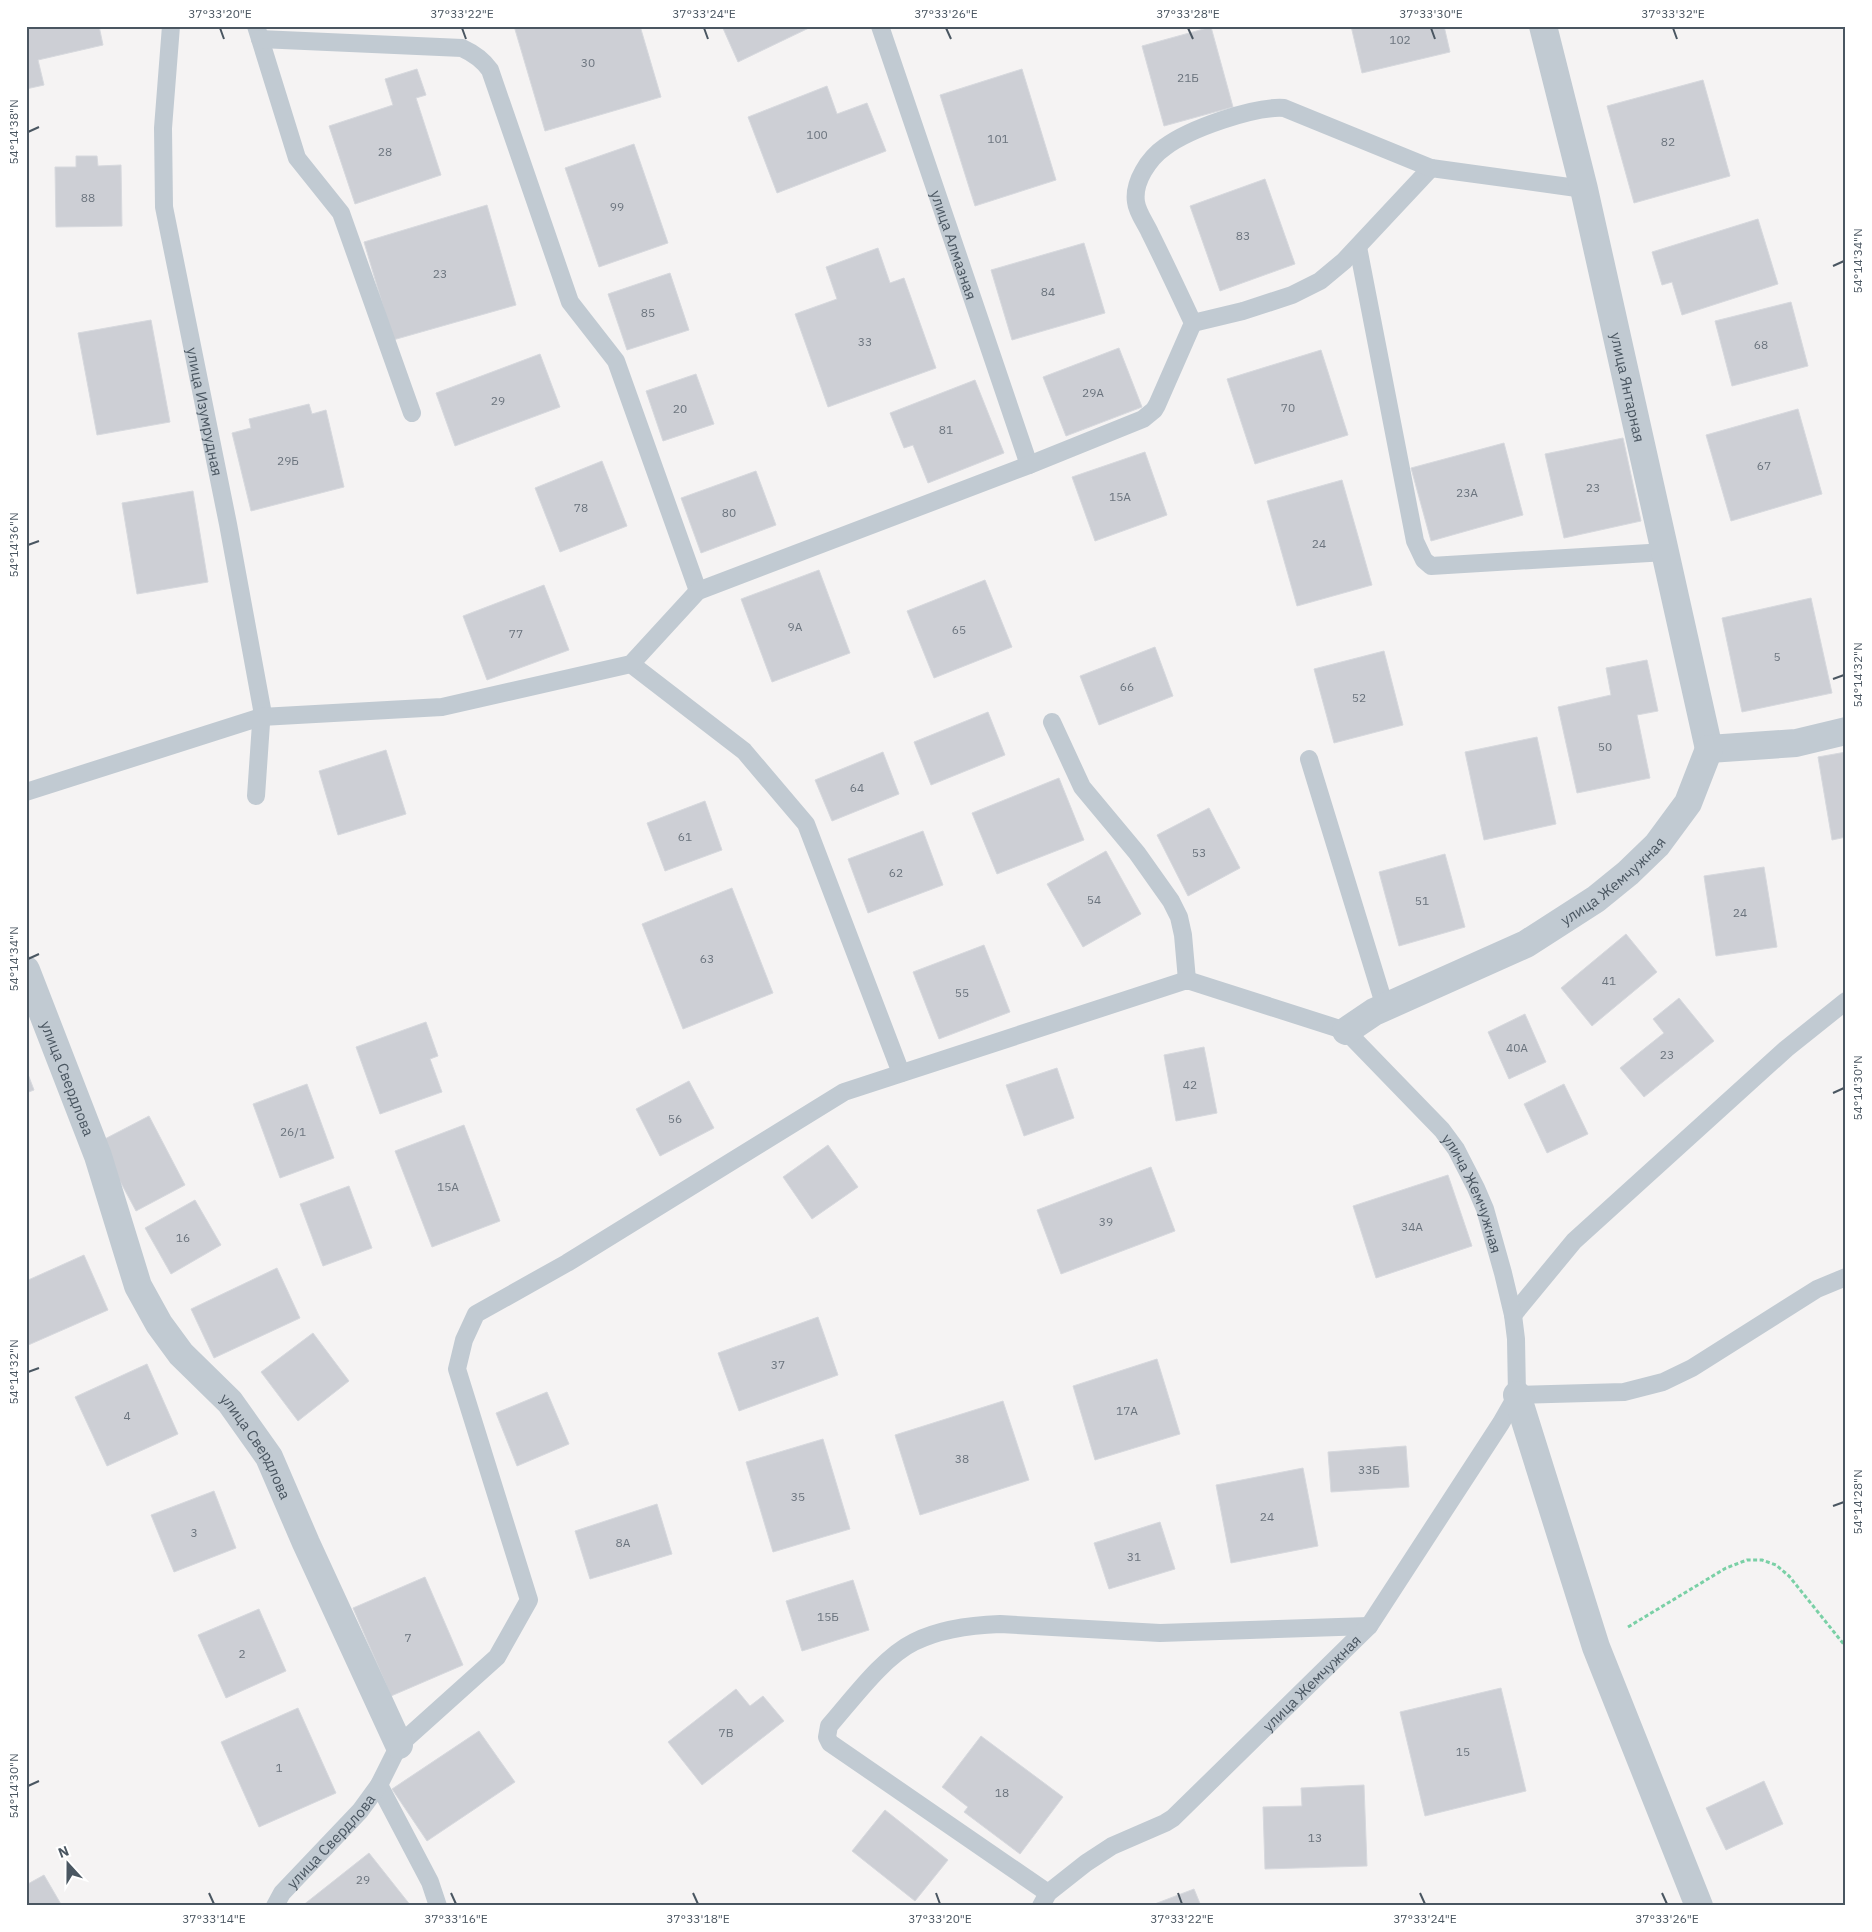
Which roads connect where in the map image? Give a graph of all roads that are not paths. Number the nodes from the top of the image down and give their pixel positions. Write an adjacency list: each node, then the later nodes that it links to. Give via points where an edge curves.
1 (171, 26): 14 (lane, улица Изумрудная, via 163,128 164,207 230,534)
2 (880, 26): 10 (lane, улица Алмазная)
3 (1543, 26): 6 (street, улица Янтарная)
4 (258, 33): 9 (lane, via 297,158 341,213); 12 (lane, via 462,48 487,65 570,302 616,361)
5 (1431, 168): 6 (lane); 7 (lane); 8 (lane, via 1284,108 1269,108 1180,137 1164,148 1143,171 1136,203)
6 (1584, 189): 11 (street, улица Янтарная)
7 (1358, 247): 8 (lane, via 1320,281 1292,295); 11 (lane, via 1415,541 1428,565)
8 (1193, 323): 10 (lane, via 1159,400 1149,415)
9 (412, 413)
10 (1029, 465): 12 (lane)
11 (1666, 552): 17 (street, улица Янтарная)
12 (698, 591): 13 (lane)
13 (631, 664): 14 (lane, via 442,707); 26 (lane, via 744,750 806,824)
14 (261, 717): 19 (lane); 20 (lane, улица Изумрудная)
15 (1052, 722): 22 (lane, via 1082,787 1137,853 1171,901 1183,935)
16 (1846, 730): 17 (street, via 1796,742)
17 (1709, 749): 24 (street, улица Жемчужная, via 1688,803 1657,845 1628,873 1526,944)
18 (1309, 759): 24 (lane)
19 (26, 792)
20 (256, 796)
21 (26, 970): 31 (street, улица Свердлова, via 98,1156 138,1286 159,1324 181,1354 230,1402 269,1457)
22 (1187, 980): 25 (lane); 26 (lane)
23 (1846, 1001): 28 (lane, via 1779,1056 1574,1241)
24 (1385, 1007): 25 (street, улица Жемчужная)
25 (1346, 1031): 28 (lane, улича Жемчужная, via 1456,1148 1485,1209)
26 (901, 1073): 31 (lane, via 844,1092 567,1263 476,1314 464,1340 458,1369 529,1600 496,1657)
27 (1846, 1278): 29 (lane, via 1817,1289 1692,1368 1663,1382 1624,1392)
28 (1513, 1315): 29 (lane, улича Жемчужная)
29 (1517, 1395): 30 (lane, улица Жемчужная); 36 (street, via 1596,1647)
30 (1369, 1626): 33 (lane, улица Жемчужная, via 1173,1818 1112,1846 1072,1873); 33 (lane, via 1160,1633 1000,1624 968,1626 924,1637 883,1666 829,1726 827,1737 830,1743)
31 (399, 1745): 32 (lane, улица Свердлова)
32 (379, 1785): 34 (lane, улица Свердлова, via 360,1811 282,1893); 35 (lane, via 430,1882)
33 (1044, 1899)
34 (275, 1906)
35 (438, 1906)
36 (1699, 1906)

